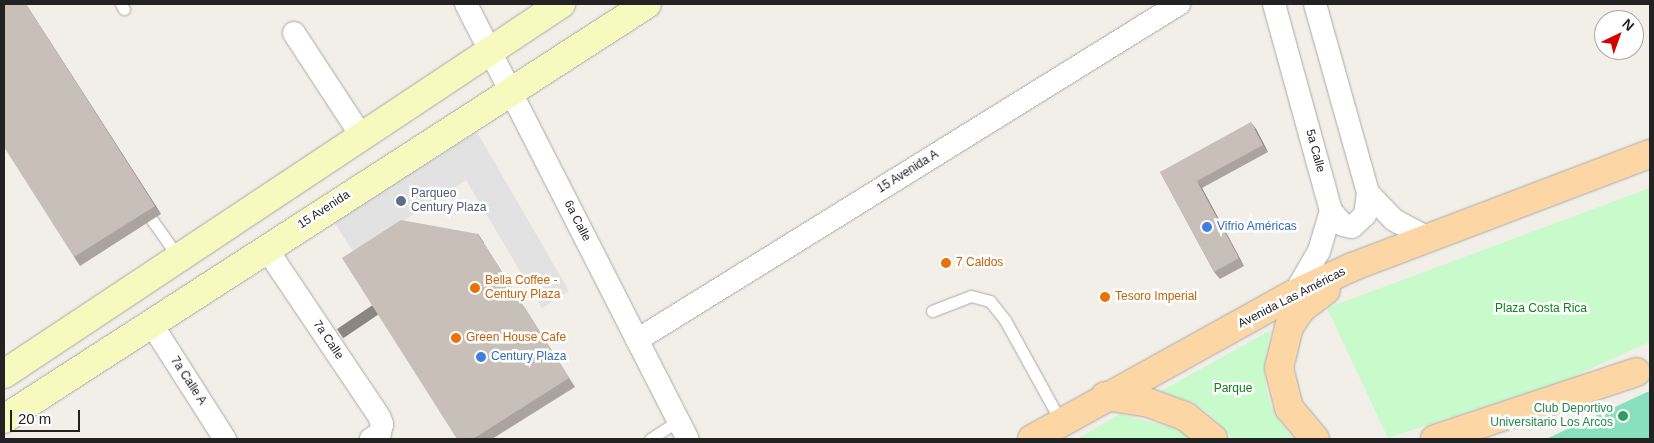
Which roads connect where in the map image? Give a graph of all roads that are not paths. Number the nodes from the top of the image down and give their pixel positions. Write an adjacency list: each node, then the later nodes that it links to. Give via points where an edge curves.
1 (466, 4): 8 (street, 6a Calle)
2 (561, 4): 8 (street)
3 (647, 4): 9 (street, 15 Avenida)
4 (1179, 4): 23 (street, 15 Avenida A)
5 (1274, 4): 13 (street, 5a Calle)
6 (1315, 4): 12 (street)
7 (294, 33): 10 (street)
8 (489, 50): 9 (street, 6a Calle); 10 (street)
9 (510, 91): 17 (street, 15 Avenida); 23 (street, 6a Calle)
10 (362, 136): 18 (street)
11 (1650, 154): 15 (main road, Avenida Las Américas)
12 (1368, 193): 13 (street, via 1366,215 1352,227 1343,224); 16 (street, via 1394,220)
13 (1331, 211): 20 (street, via 1319,251)
14 (152, 220): 18 (lane)
15 (1465, 226): 16 (main road, Avenida Las Américas); 19 (main road)
16 (1430, 239): 20 (main road, Avenida Las Américas, via 1352,267)
17 (266, 248): 22 (street, 15 Avenida); 30 (street, 7a Calle, via 379,416 382,424)
18 (179, 258): 25 (street)
19 (1354, 275): 20 (main road); 35 (main road, via 1300,309 1282,347 1279,368 1282,389 1289,408)
20 (1286, 299): 26 (main road, Avenida Las Américas)
21 (932, 311): 28 (lane, via 971,296 990,301 1006,320)
22 (151, 323): 27 (street, 15 Avenida); 31 (street, 7a Calle A)
23 (638, 340): 29 (street, 6a Calle)
24 (1643, 369): 36 (main road); 37 (main road)
25 (4, 374)
26 (1105, 396): 28 (main road, Avenida Las Américas); 34 (main road, via 1149,403 1185,416)
27 (4, 419)
28 (1061, 422): 33 (main road, Avenida Las Américas)
29 (683, 430): 32 (lane)
30 (375, 436)
31 (225, 439)
32 (650, 439)
33 (1032, 439)
34 (1213, 439)
35 (1315, 439)
36 (1435, 439)
37 (1492, 439)

